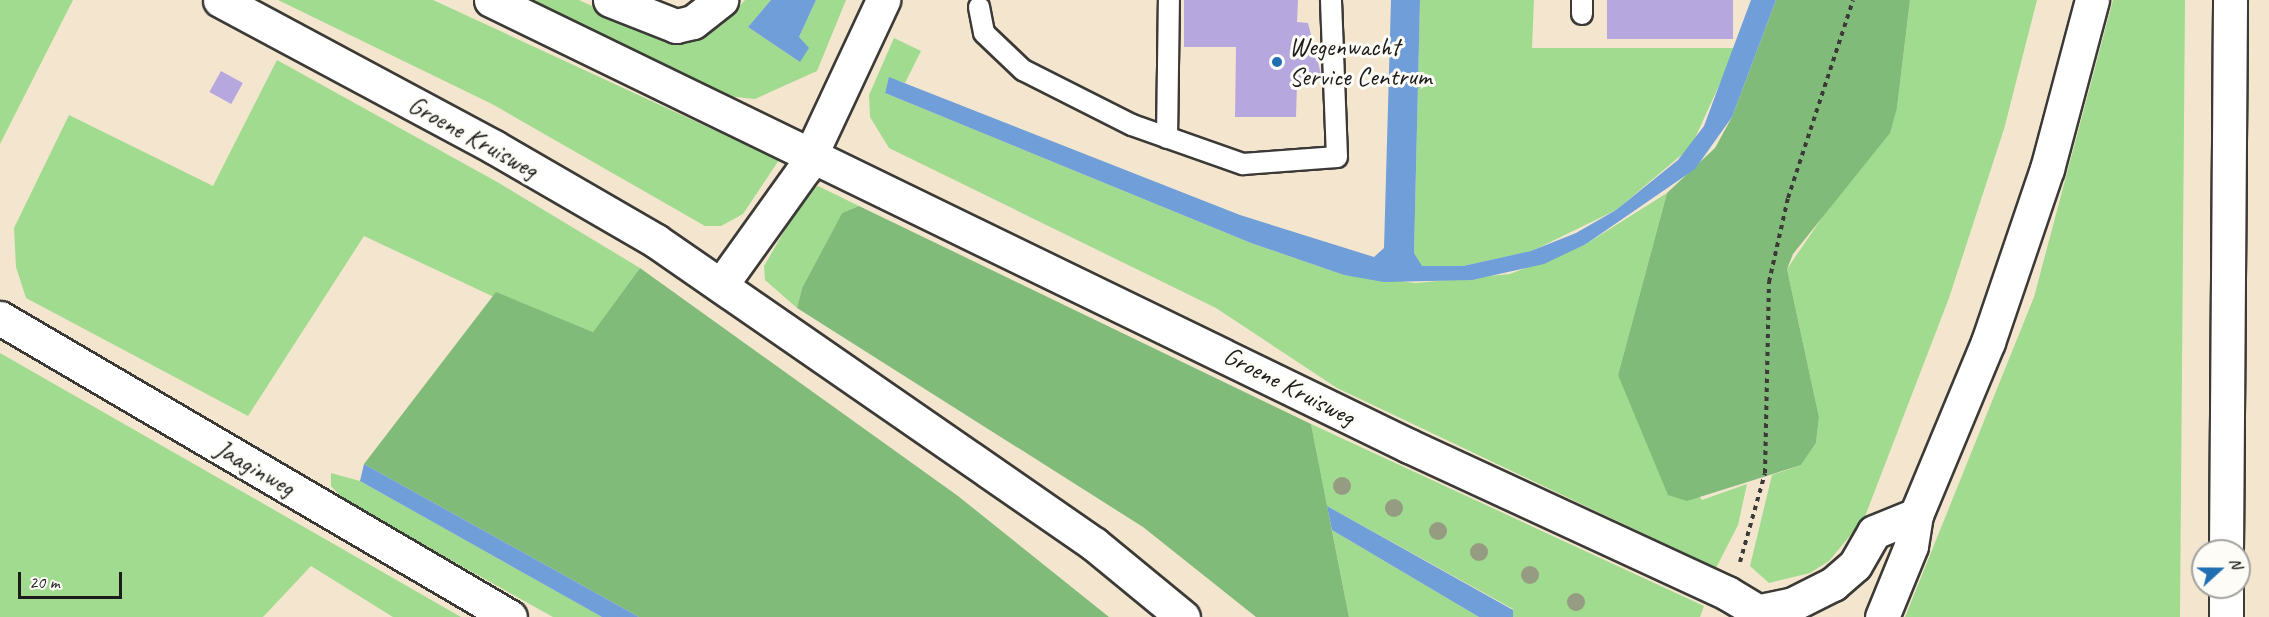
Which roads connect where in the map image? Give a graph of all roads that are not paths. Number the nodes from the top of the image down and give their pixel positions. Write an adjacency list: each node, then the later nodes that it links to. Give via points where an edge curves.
1 (220, 0): 13 (main road, Groene Kruisweg, via 494,147)
2 (491, 0): 12 (main road, Groene Kruisweg)
3 (610, 0): 4 (main road, via 676,26 693,22)
4 (721, 0)
5 (883, 0): 12 (main road)
6 (1169, 0): 11 (lane)
7 (1331, 0): 11 (lane, via 1337,157 1243,164)
8 (2092, 0): 15 (main road, via 2059,130 1992,332)
9 (2230, 0): 16 (main road)
10 (978, 2): 11 (lane, via 984,33 1023,70)
11 (1167, 138)
12 (810, 154): 13 (main road); 18 (main road, Groene Kruisweg, via 1727,593)
13 (721, 285): 20 (main road, Groene Kruisweg, via 1094,544)
14 (0, 318): 19 (main road, Jaaginweg)
15 (1916, 514): 18 (main road, via 1874,532 1855,565 1833,584); 21 (main road, via 1911,546)
16 (2226, 539)
17 (2226, 599): 22 (main road)
18 (1761, 615)
19 (510, 617)
20 (1183, 617)
21 (1882, 617)
22 (2226, 617)

